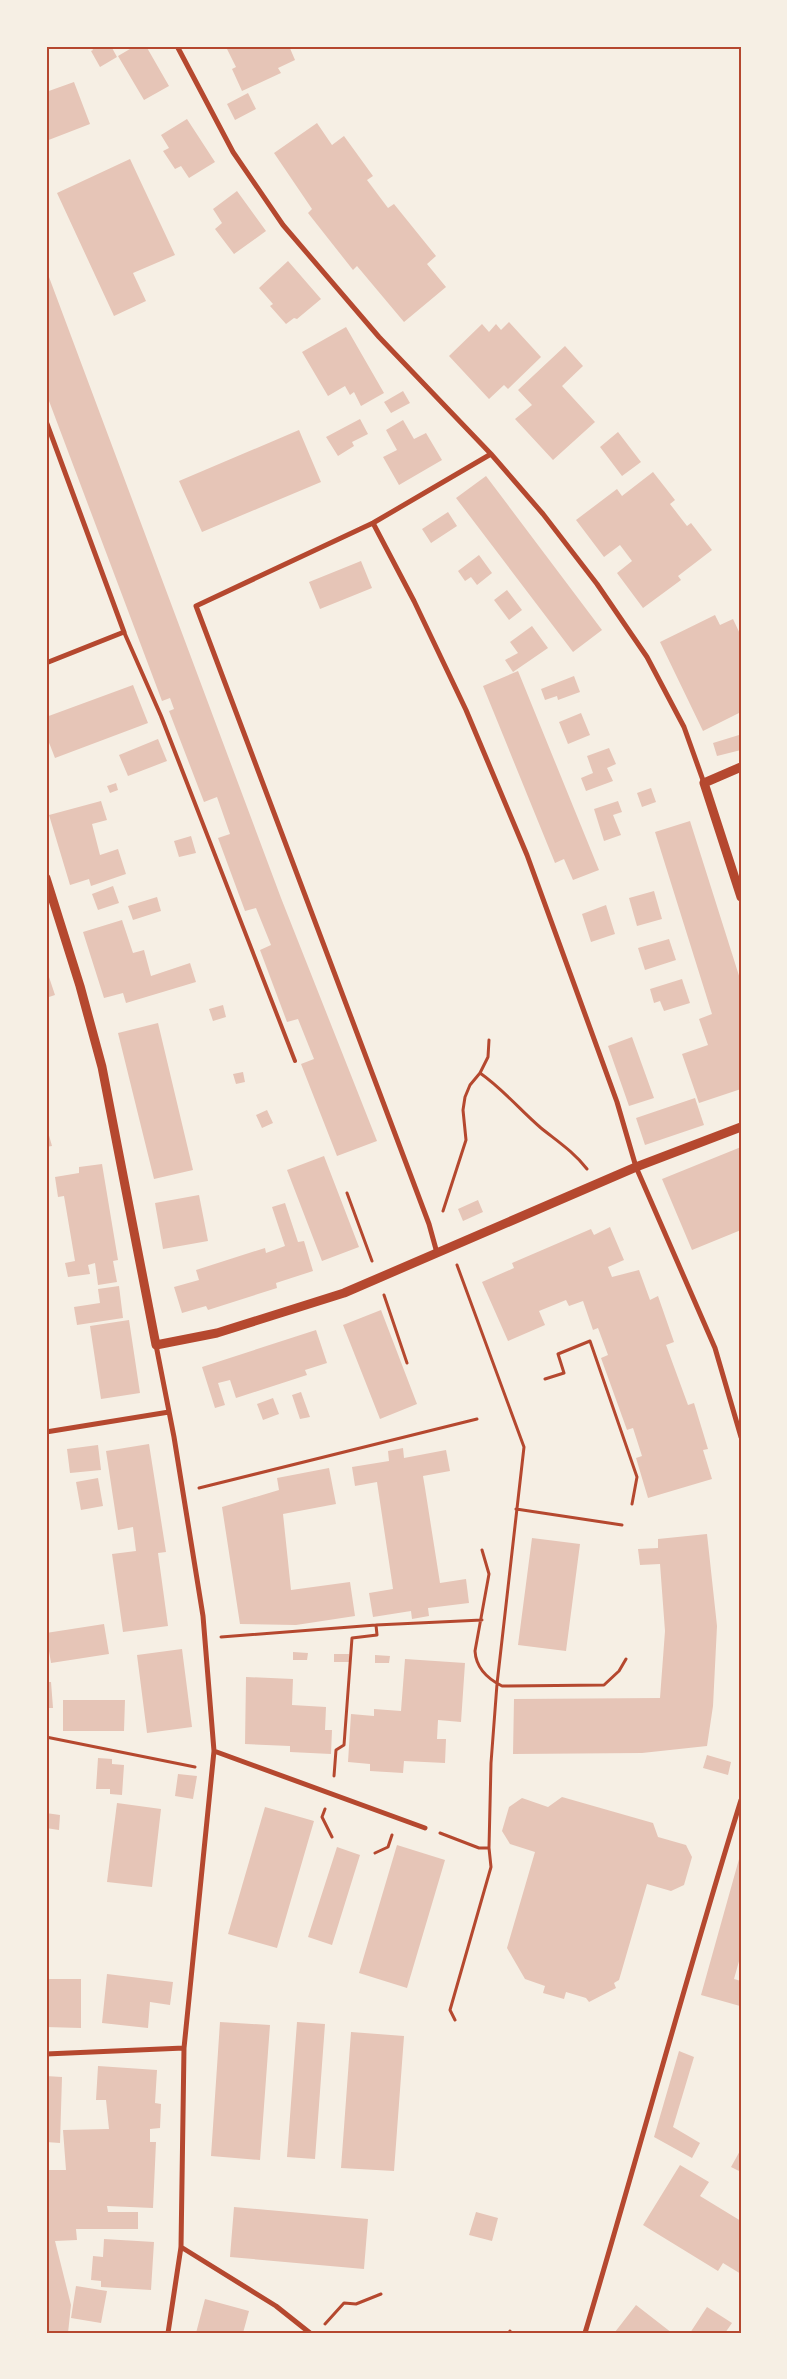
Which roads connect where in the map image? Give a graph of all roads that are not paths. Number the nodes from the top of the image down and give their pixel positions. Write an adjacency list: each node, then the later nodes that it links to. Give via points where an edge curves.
1 (177, 46): 3 (street, via 233,152 283,225 379,337)
2 (47, 424): 5 (street)
3 (491, 454): 4 (street); 8 (street, via 597,584 646,657 684,727)
4 (373, 523): 13 (street, via 466,710 528,855 617,1102); 14 (street, via 196,606 429,1224)
5 (124, 632): 6 (street); 11 (lane, via 161,716)
6 (46, 663)
7 (741, 767): 8 (street)
8 (704, 783): 10 (street)
9 (46, 878): 15 (street, via 102,1067)
10 (741, 897)
11 (295, 1062)
12 (741, 1128): 13 (street)
13 (636, 1167): 14 (street); 18 (street, via 715,1348)
14 (437, 1253): 15 (street, via 344,1293 279,1315 217,1333)
15 (156, 1345): 16 (street)
16 (169, 1412): 17 (street); 19 (street, via 206,1638)
17 (46, 1432)
18 (741, 1437)
19 (214, 1752): 21 (street); 22 (street)
20 (741, 1800): 27 (street)
21 (425, 1828)
22 (184, 2048): 23 (street); 24 (street)
23 (46, 2054)
24 (181, 2247): 25 (street); 26 (street, via 276,2306)
25 (168, 2333)
26 (310, 2333)
27 (585, 2333)

